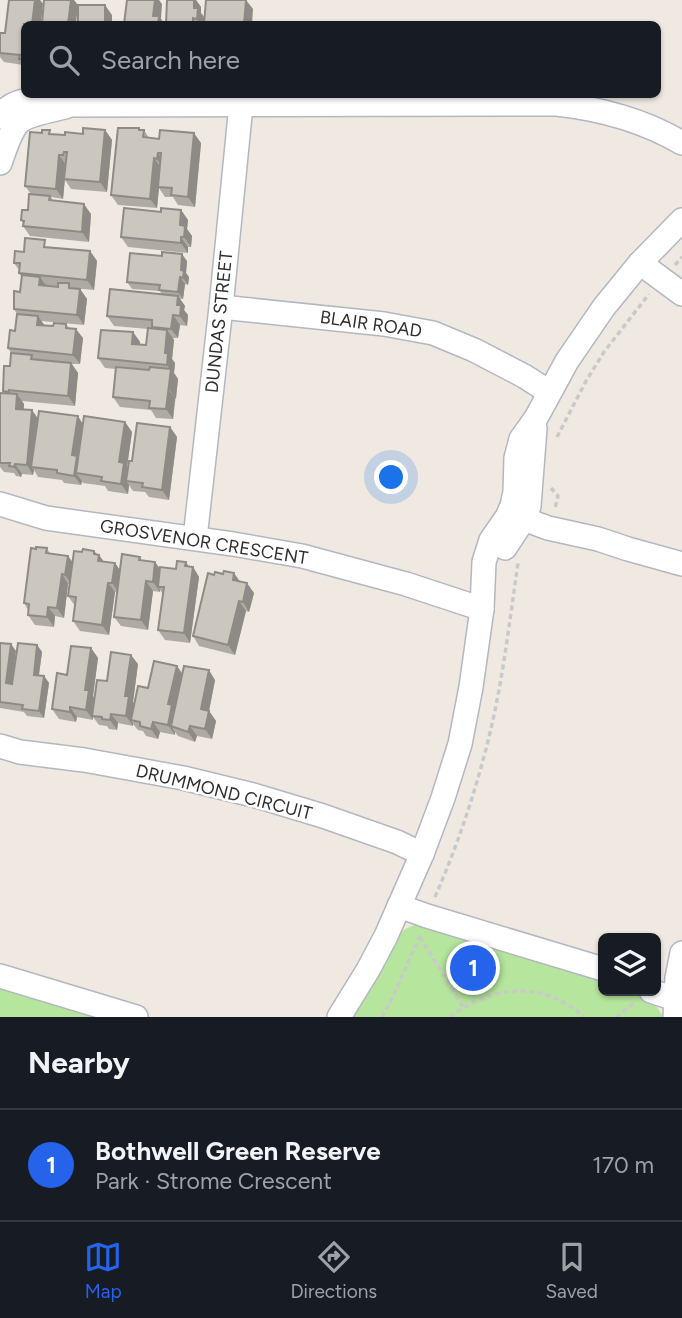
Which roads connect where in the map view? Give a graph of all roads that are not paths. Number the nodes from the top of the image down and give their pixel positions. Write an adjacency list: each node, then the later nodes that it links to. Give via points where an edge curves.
1 (71, 105): 2 (street); 3 (street, via 22,100); 5 (street, via 19,122)
2 (241, 105): 4 (street, via 557,104 608,112); 9 (street, DUNDAS STREET)
3 (0, 117)
4 (682, 144)
5 (0, 163)
6 (682, 220): 7 (street)
7 (640, 262): 8 (street); 10 (street, via 587,330)
8 (682, 294)
9 (221, 307): 10 (street, BLAIR ROAD, via 433,333); 15 (street, DUNDAS STREET)
10 (549, 392): 12 (street, via 517,449 515,492)
11 (0, 503): 13 (street, GROSVENOR CRESCENT)
12 (522, 510): 16 (street, via 548,528); 16 (street, via 553,513); 18 (street)
13 (46, 519): 14 (street, GROSVENOR CRESCENT); 15 (street, GROSVENOR CRESCENT)
14 (0, 521)
15 (195, 538): 18 (street, GROSVENOR CRESCENT, via 332,564)
16 (598, 539): 17 (street)
17 (682, 564)
18 (482, 609): 20 (street, via 460,744)
19 (7, 751): 20 (street, DRUMMOND CIRCUIT, via 195,781 323,816)
20 (422, 853): 21 (street)
21 (400, 906): 23 (street, via 423,926); 27 (street)
22 (682, 953): 25 (street)
23 (598, 968)
24 (0, 976): 26 (street)
25 (670, 992)
26 (136, 1017)
27 (339, 1017)

